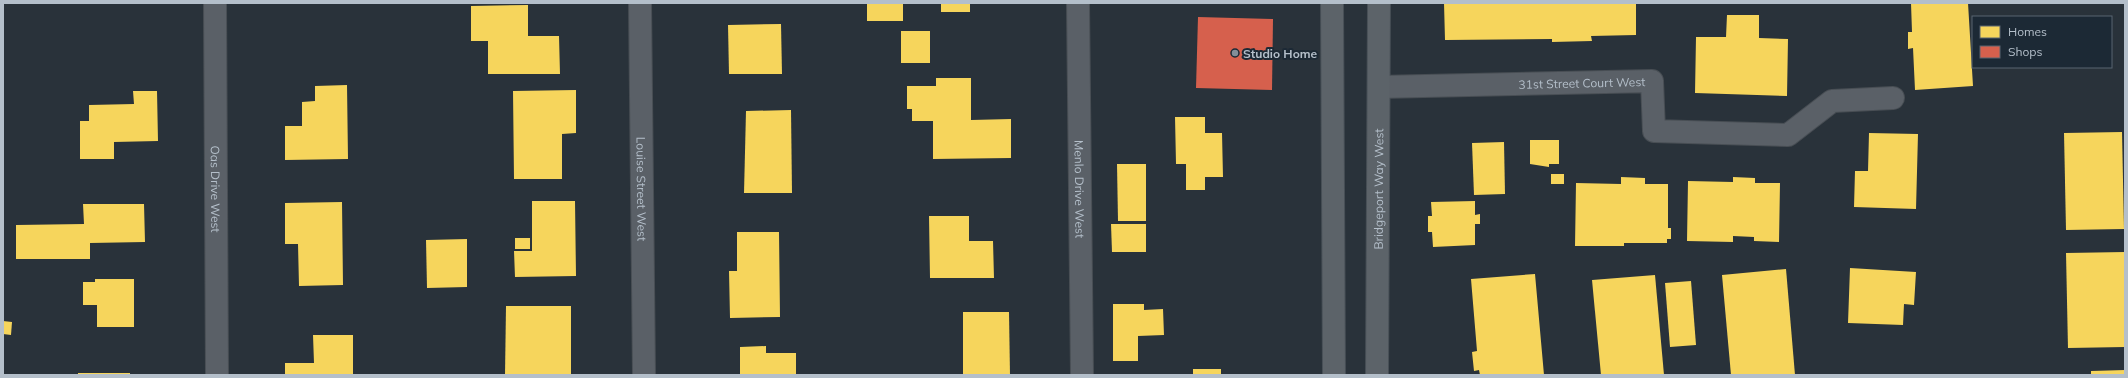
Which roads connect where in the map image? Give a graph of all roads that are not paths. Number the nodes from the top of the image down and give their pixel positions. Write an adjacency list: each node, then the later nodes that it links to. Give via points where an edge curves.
1 (215, 3): 8 (street, Oas Drive West)
2 (640, 3): 9 (street, Louise Street West)
3 (1078, 3): 10 (street, Menlo Drive West)
4 (1332, 3): 11 (main road)
5 (1379, 3): 6 (main road, Bridgeport Way West)
6 (1379, 87): 7 (street, 31st Street Court West, via 1652,81 1654,131 1788,135 1832,101); 12 (main road, Bridgeport Way West)
7 (1893, 98)
8 (217, 375)
9 (644, 375)
10 (1082, 375)
11 (1334, 375)
12 (1377, 375)

